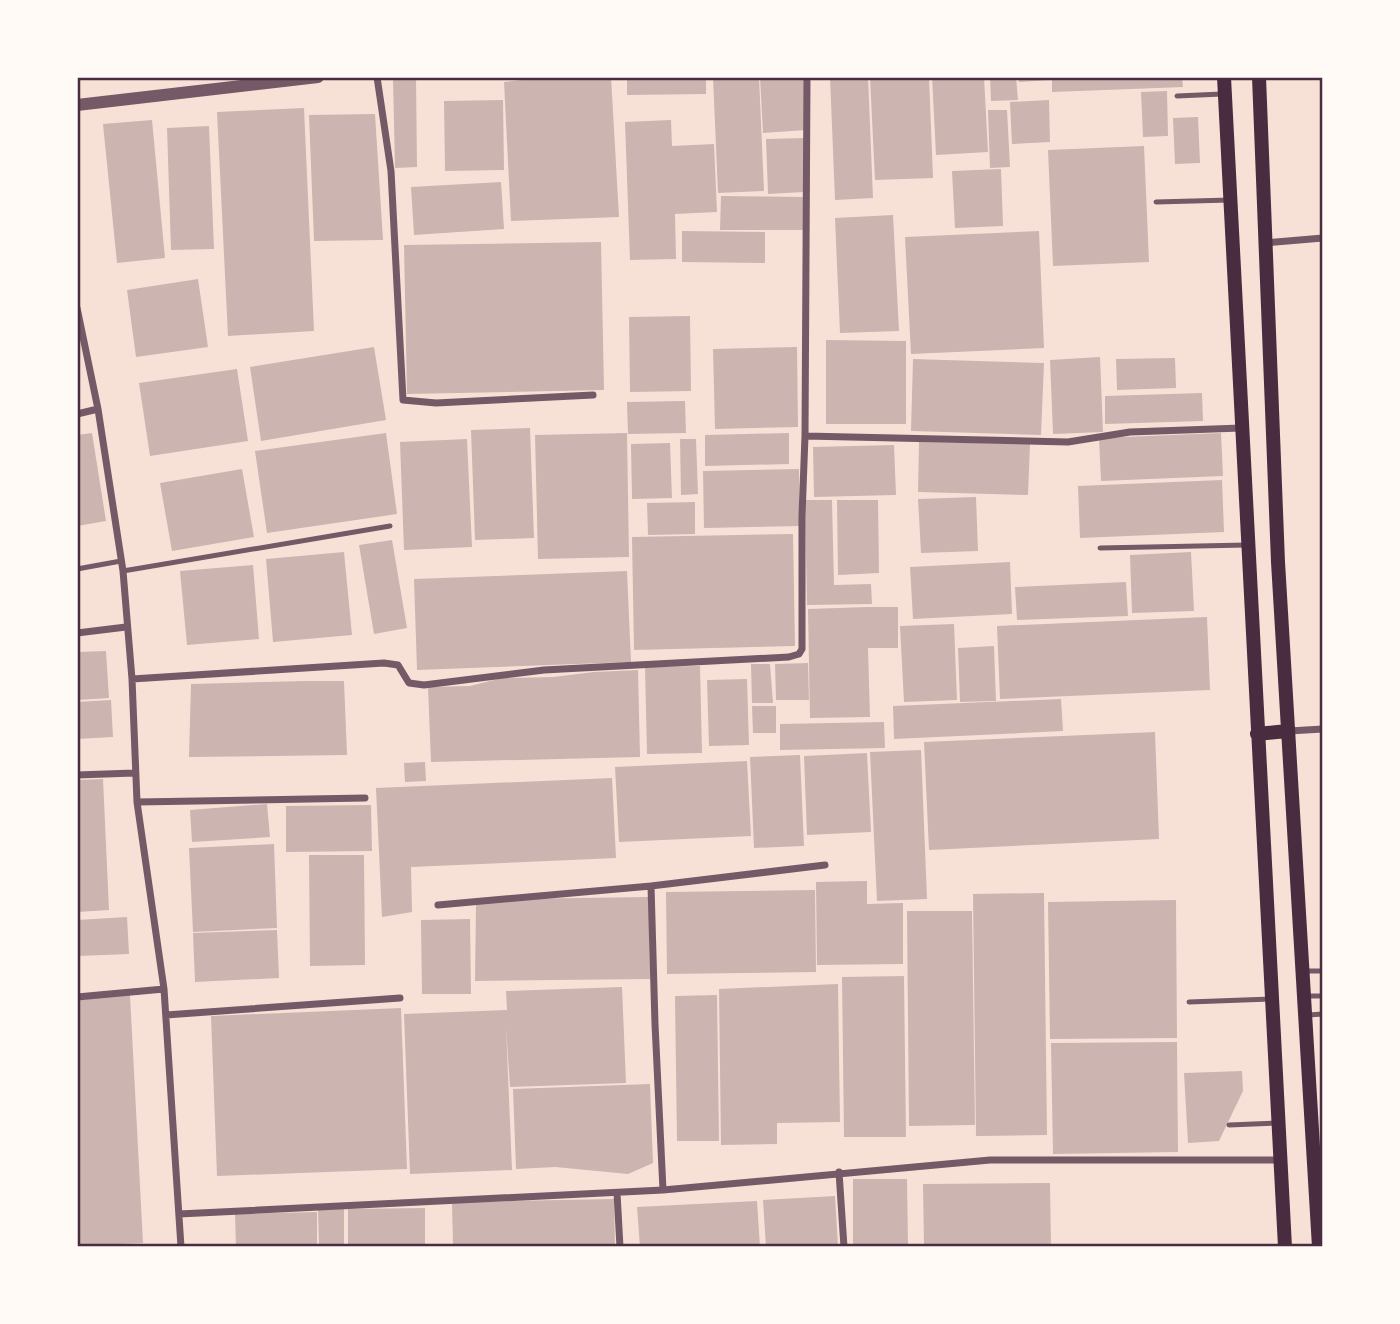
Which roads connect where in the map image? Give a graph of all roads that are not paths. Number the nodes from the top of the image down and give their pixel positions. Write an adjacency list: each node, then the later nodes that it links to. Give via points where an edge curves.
1 (318, 77): 6 (street)
2 (377, 77): 15 (street, via 391,171 403,400 436,403)
3 (807, 77): 19 (street)
4 (1224, 77): 7 (main road)
5 (1259, 77): 13 (main road)
6 (247, 81): 9 (street)
7 (1225, 94): 8 (lane); 10 (main road)
8 (1177, 96)
9 (77, 105)
10 (1230, 200): 11 (lane); 18 (main road)
11 (1156, 202)
12 (1323, 238): 13 (street)
13 (1265, 243): 30 (main road)
14 (77, 308): 16 (street)
15 (593, 395)
16 (98, 409): 17 (street); 23 (street)
17 (77, 414)
18 (1241, 428): 19 (street, via 1130,432 1068,442); 21 (main road)
19 (805, 436): 28 (street, via 799,654 544,670 424,685 409,683 398,666 384,663)
20 (390, 526): 25 (lane)
21 (1247, 545): 22 (lane); 31 (main road)
22 (1100, 548)
23 (121, 561): 24 (lane); 25 (street)
24 (77, 569)
25 (123, 571): 26 (street)
26 (126, 627): 27 (street); 28 (street)
27 (77, 633)
28 (132, 678): 32 (street)
29 (1323, 729): 30 (street)
30 (1287, 731): 31 (main road); 39 (main road)
31 (1256, 734): 46 (main road)
32 (134, 773): 33 (street); 35 (street)
33 (77, 775)
34 (365, 798): 35 (street)
35 (137, 802): 41 (street)
36 (825, 866): 37 (street)
37 (651, 886): 38 (street); 57 (street)
38 (438, 905)
39 (1302, 971): 40 (lane); 44 (main road)
40 (1323, 971)
41 (164, 989): 43 (street); 49 (street)
42 (1323, 996): 44 (lane)
43 (77, 997)
44 (1304, 997): 50 (main road)
45 (400, 998): 49 (street)
46 (1271, 999): 47 (lane); 52 (main road)
47 (1189, 1002)
48 (1323, 1014): 50 (lane)
49 (166, 1015): 59 (street)
50 (1305, 1016): 51 (main road)
51 (1316, 1083): 54 (main road)
52 (1278, 1123): 53 (lane); 55 (main road)
53 (1229, 1125)
54 (1318, 1148): 64 (main road)
55 (1279, 1160): 56 (street, via 990,1160); 63 (main road)
56 (839, 1172): 57 (street); 62 (street)
57 (663, 1190): 58 (street)
58 (617, 1193): 59 (street); 61 (street)
59 (179, 1214): 60 (street)
60 (181, 1247)
61 (620, 1247)
62 (844, 1247)
63 (1285, 1247)
64 (1319, 1247)

